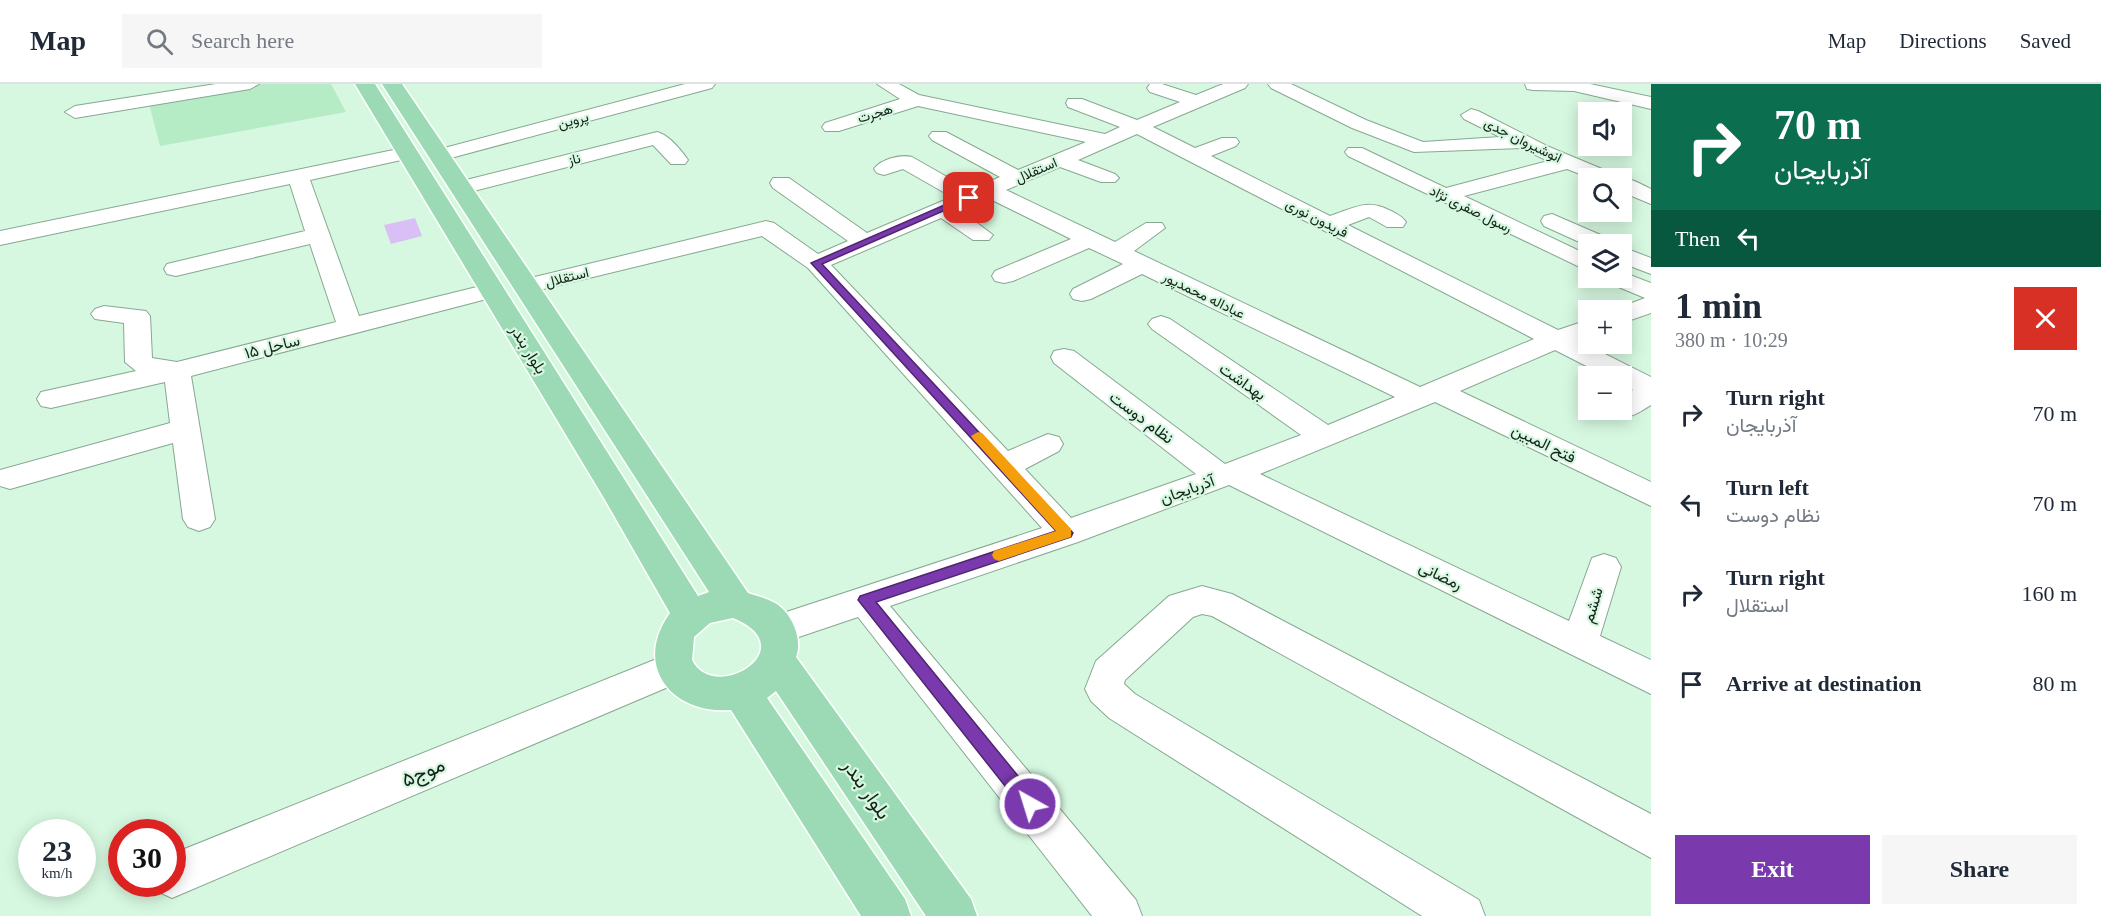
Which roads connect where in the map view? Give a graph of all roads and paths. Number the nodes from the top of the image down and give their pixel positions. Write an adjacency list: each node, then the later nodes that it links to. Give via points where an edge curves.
1 (250, 84): 15 (street)
2 (366, 84): 26 (main road, بلوار بندر)
3 (392, 84): 27 (main road, بلوار بندر)
4 (706, 84): 27 (street, پروین)
5 (886, 84): 11 (street)
6 (1239, 84): 10 (street, استقلال, via 1220,92)
7 (1277, 84): 24 (street, via 1359,124 1421,148)
8 (1531, 84): 12 (street); 14 (street, via 1574,86)
9 (1156, 88): 10 (street)
10 (1197, 93): 20 (street, استقلال)
11 (917, 100): 19 (street, هجرت); 22 (street)
12 (1583, 102)
13 (1075, 103): 20 (street, فریدون نوری)
14 (1651, 104)
15 (75, 112)
16 (1471, 115): 24 (street, انوشیروان جدی)
17 (1632, 117): 18 (street)
18 (1651, 122)
19 (832, 127)
20 (1137, 127): 22 (street, استقلال); 28 (street, فریدون نوری)
21 (939, 136): 35 (street)
22 (1106, 140): 30 (street, استقلال)
23 (1229, 142): 28 (street)
24 (1524, 142): 31 (street, انوشیروان جدی)
25 (1355, 152): 41 (street, رسول صفری نژاد)
26 (408, 153): 34 (street); 66 (main road, بلوار بندر)
27 (440, 155): 38 (main road, بلوار بندر)
28 (1194, 156): 43 (street, فریدون نوری)
29 (678, 160): 38 (street, ناز, via 657,138 595,163)
30 (1060, 160): 35 (street, استقلال); 36 (street)
31 (1568, 162): 32 (street, انوشیروان جدی); 41 (street)
32 (1583, 168)
33 (884, 169): 40 (street, عباداله محمدپور, via 905,161)
34 (298, 177): 51 (street); 53 (street)
35 (1017, 178): 40 (street, استقلال)
36 (1108, 178)
37 (781, 183): 55 (street)
38 (462, 188): 64 (main road, بلوار بندر)
39 (1632, 188): 42 (street)
40 (978, 194): 44 (street, استقلال); 54 (street, عباداله محمدپور)
41 (1443, 195): 58 (street, رسول صفری نژاد)
42 (1651, 197)
43 (1293, 206): 45 (street); 48 (street, فریدون نوری)
44 (943, 209): 52 (street); 55 (street, استقلال)
45 (1274, 219)
46 (1552, 221): 50 (street)
47 (1395, 222): 48 (street, via 1371,209)
48 (1329, 224): 73 (street, فریدون نوری)
49 (1154, 228): 56 (street)
50 (1580, 234)
51 (318, 235): 62 (street); 71 (street)
52 (981, 235)
53 (0, 238)
54 (1090, 239): 56 (street, عباداله محمدپور); 63 (street)
55 (865, 242): 59 (street, استقلال)
56 (1116, 252): 60 (street, عباداله محمدپور)
57 (1632, 258): 61 (street)
58 (1578, 259)
59 (816, 263): 64 (street, استقلال, via 766,228); 83 (street)
60 (1141, 265): 67 (street); 77 (street, عباداله محمدپور)
61 (1651, 267)
62 (177, 269)
63 (1004, 276)
64 (527, 286): 91 (main road, بلوار بندر)
65 (1626, 288): 68 (street)
66 (493, 290): 71 (street, ساحل ۱۵); 92 (main road, بلوار بندر)
67 (1082, 294)
68 (1642, 309)
69 (104, 314): 75 (street, via 137,316 139,362)
70 (1161, 324): 81 (street, بهداشت)
71 (350, 327): 75 (street, ساحل ۱۵)
72 (1578, 332): 73 (street, آذربایجان)
73 (1557, 339): 76 (street, فریدون نوری); 77 (street, آذربایجان)
74 (1064, 357): 84 (street, نظام دوست)
75 (177, 371): 78 (street, ساحل ۱۵); 80 (street)
76 (1651, 390): 79 (street)
77 (1428, 395): 81 (street, آذربایجان); 86 (street, فتح المبین)
78 (51, 399)
79 (1632, 403)
80 (186, 429): 85 (street); 87 (street)
81 (1324, 437): 84 (street, آذربایجان)
82 (1048, 444): 83 (street)
83 (1004, 466): 88 (street)
84 (1226, 474): 88 (street, آذربایجان); 93 (street, رمضانی)
85 (10, 477)
86 (1651, 495)
87 (199, 519)
88 (1066, 533): 90 (street, آذربایجان)
89 (1604, 567): 93 (street, ششم)
90 (865, 600): 94 (street, آذربایجان); 104 (street)
91 (735, 603): 92 (main road, via 712,605); 94 (main road, via 768,616)
92 (691, 616): 95 (main road, via 677,631 671,649)
93 (1580, 643): 96 (street, رمضانی)
94 (778, 646): 97 (main road, via 765,680); 98 (main road, بلوار بندر)
95 (674, 668): 97 (main road, via 685,682 701,692 722,696); 101 (street, موج۵)
96 (1651, 678)
97 (742, 693): 99 (main road)
98 (868, 790): 99 (main road); 103 (main road, بلوار بندر)
99 (825, 817): 102 (main road)
100 (1651, 837): 105 (street, via 1220,604 1202,600 1181,606 1109,672 1104,689 1122,706)
101 (186, 871)
102 (888, 916)
103 (954, 916)
104 (1120, 916)
105 (1463, 916)

